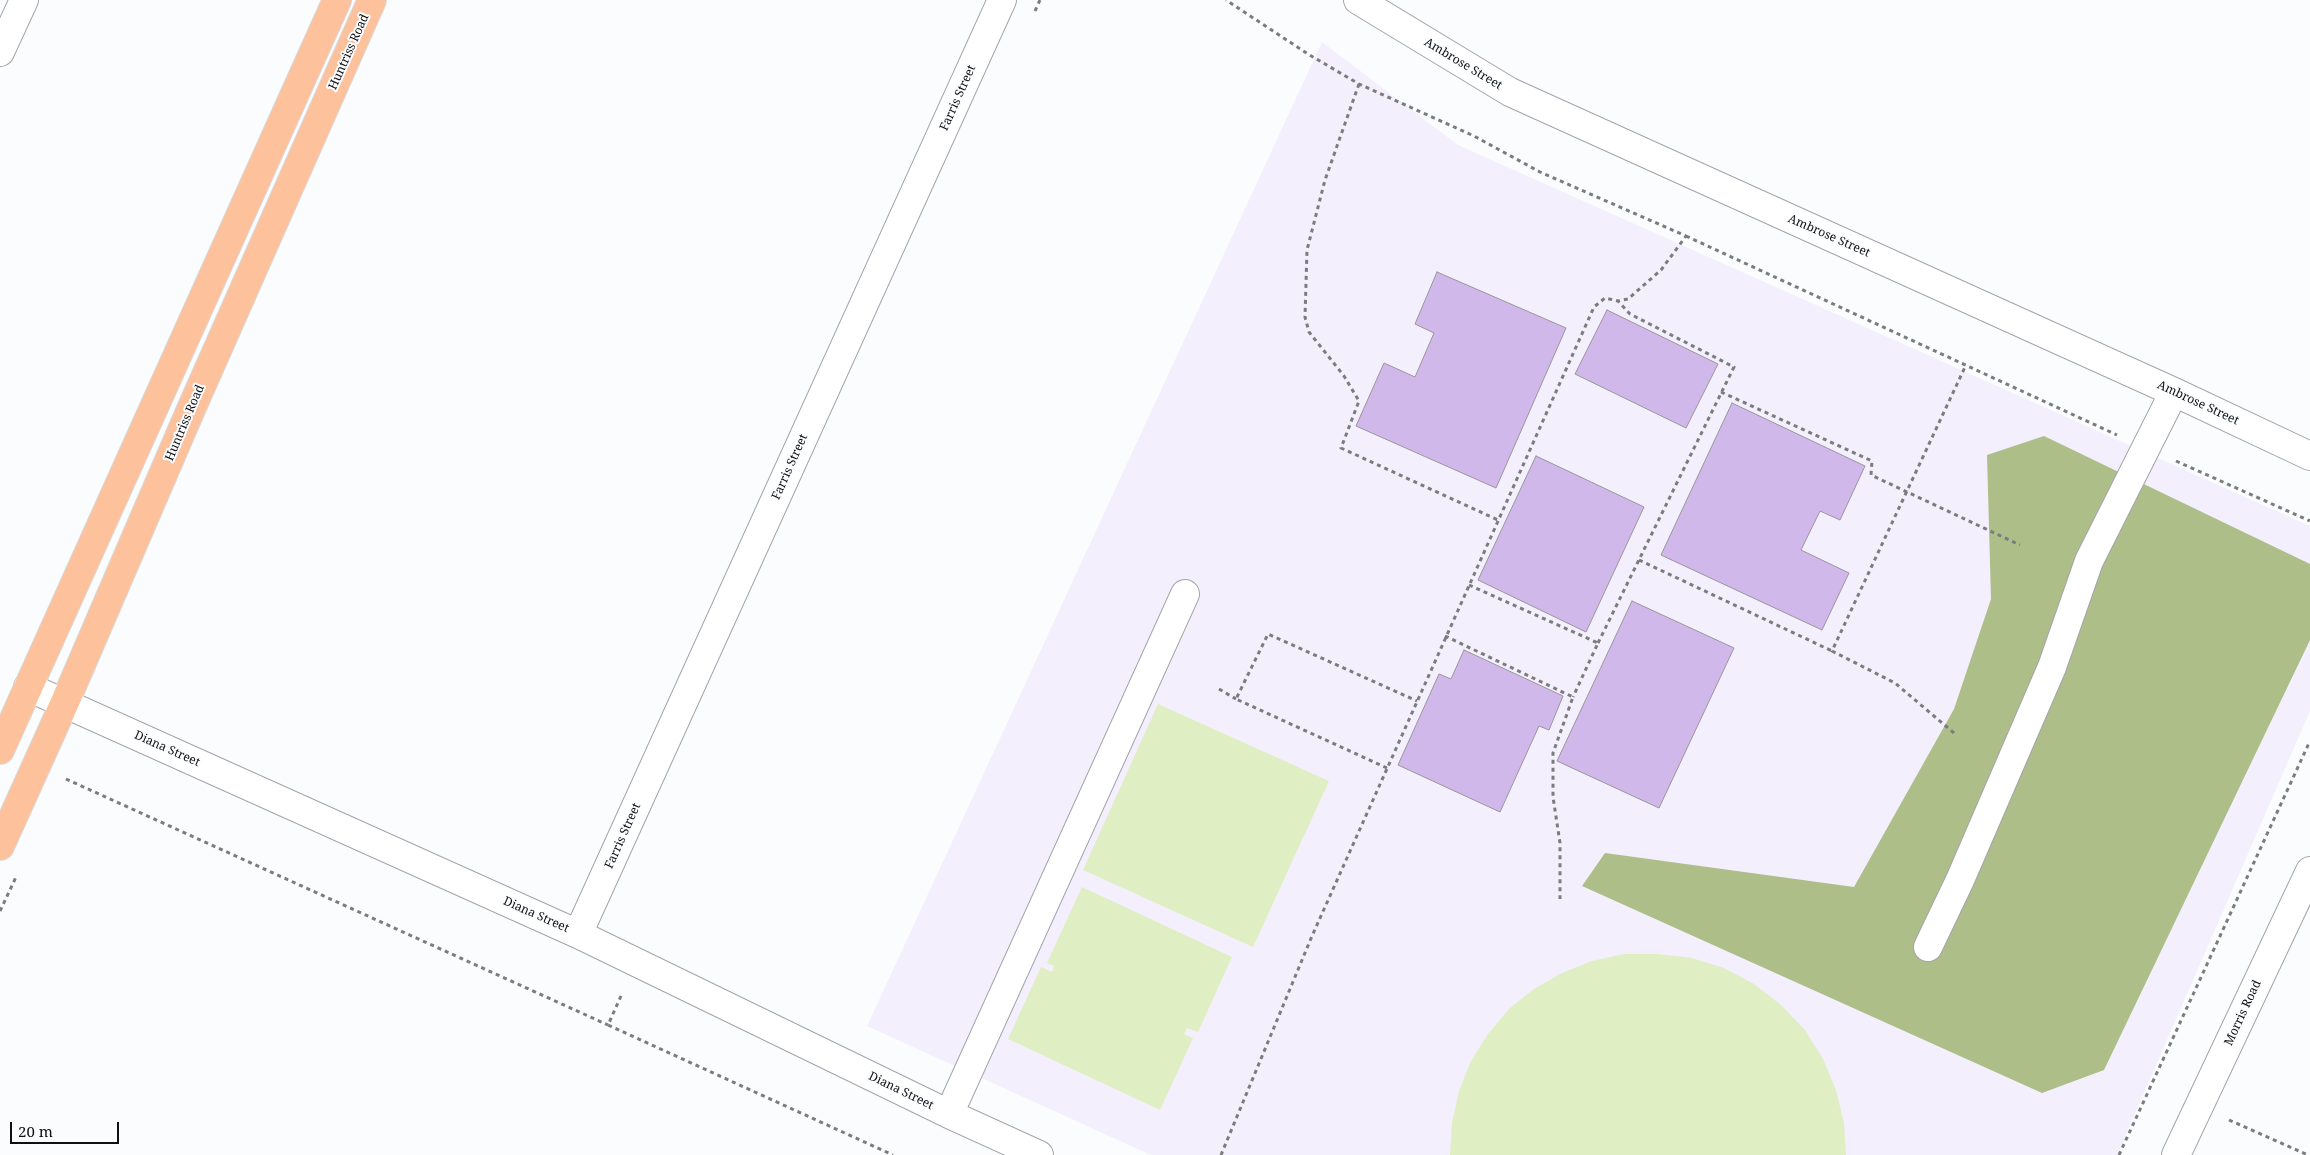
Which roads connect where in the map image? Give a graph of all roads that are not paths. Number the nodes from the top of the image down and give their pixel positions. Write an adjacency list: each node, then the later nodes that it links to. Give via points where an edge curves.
1 (24, 0): 6 (street)
2 (337, 0): 10 (main road)
3 (372, 0): 11 (main road, Huntriss Road)
4 (1002, 0): 15 (street, Farris Street)
5 (1358, 0): 7 (street, Ambrose Street, via 1510,92)
6 (0, 52)
7 (2174, 392): 8 (street, Ambrose Street); 16 (street, via 2089,561 2052,667)
8 (2310, 456)
9 (1185, 594): 17 (street)
10 (28, 688): 11 (street, Diana Street); 12 (main road)
11 (65, 702): 13 (main road, Huntriss Road); 15 (street, Diana Street)
12 (0, 750)
13 (0, 846)
14 (2310, 871): 19 (street, Morris Road)
15 (578, 934): 17 (street, Diana Street)
16 (1928, 947)
17 (949, 1114): 18 (street, Diana Street)
18 (1039, 1155)
19 (2176, 1155)

